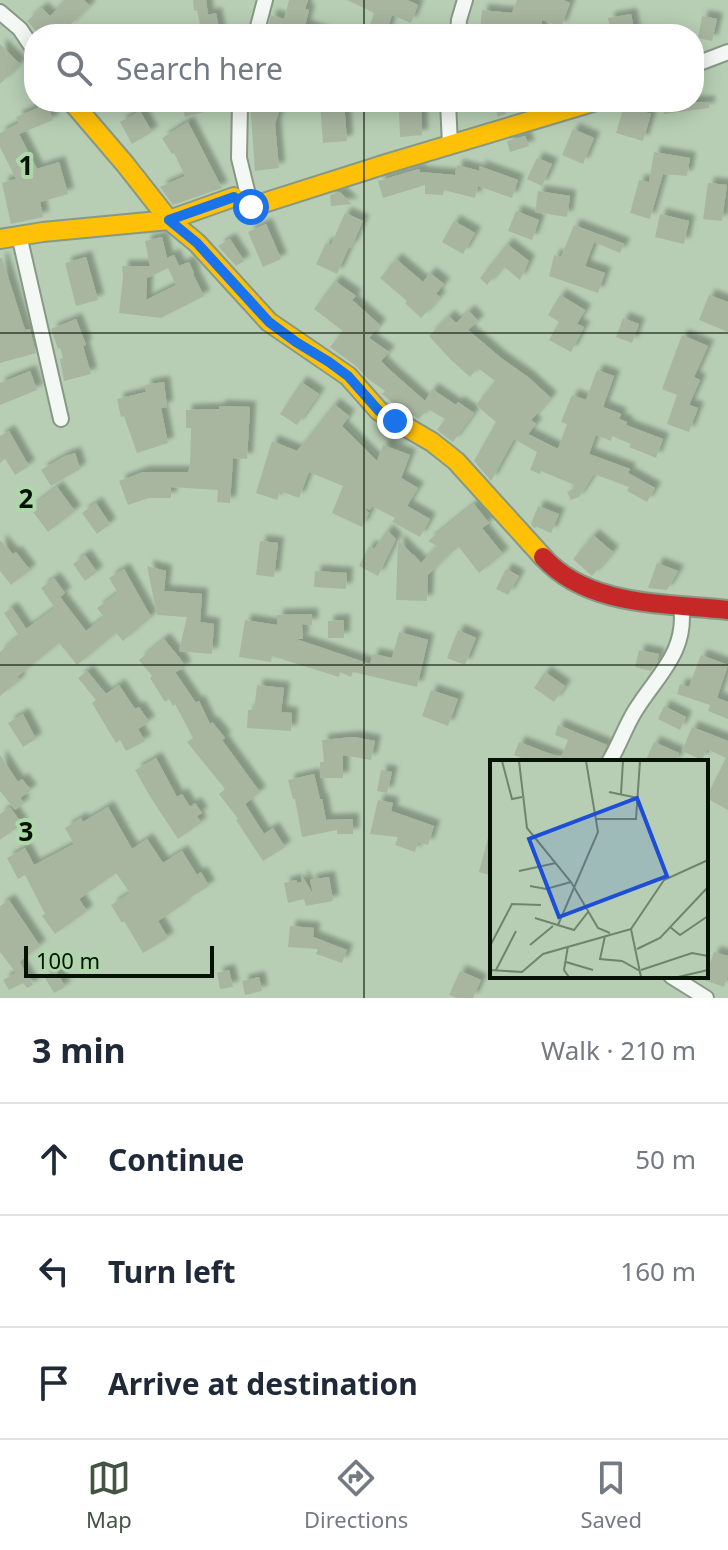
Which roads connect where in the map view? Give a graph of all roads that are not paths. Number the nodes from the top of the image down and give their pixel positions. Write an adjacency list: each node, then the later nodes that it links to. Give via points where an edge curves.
1 (265, 0): 4 (street)
2 (465, 0): 5 (street)
3 (0, 12): 6 (street)
4 (259, 24)
5 (459, 24)
6 (24, 35)
7 (728, 52): 8 (street)
8 (704, 61)
9 (81, 112): 15 (street)
10 (240, 112): 14 (street, via 239,158)
11 (448, 112): 13 (street)
12 (560, 112): 13 (street)
13 (450, 145): 14 (street)
14 (251, 207): 15 (street, via 234,197)
15 (169, 220): 16 (street); 19 (street, via 269,322 348,376 379,411 456,461 551,566 572,582 597,593)
16 (19, 235): 17 (street); 18 (street)
17 (0, 239)
18 (61, 419)
19 (681, 605): 20 (street); 21 (street, via 678,645)
20 (728, 610)
21 (610, 760)
22 (674, 978): 23 (street)
23 (706, 998)

